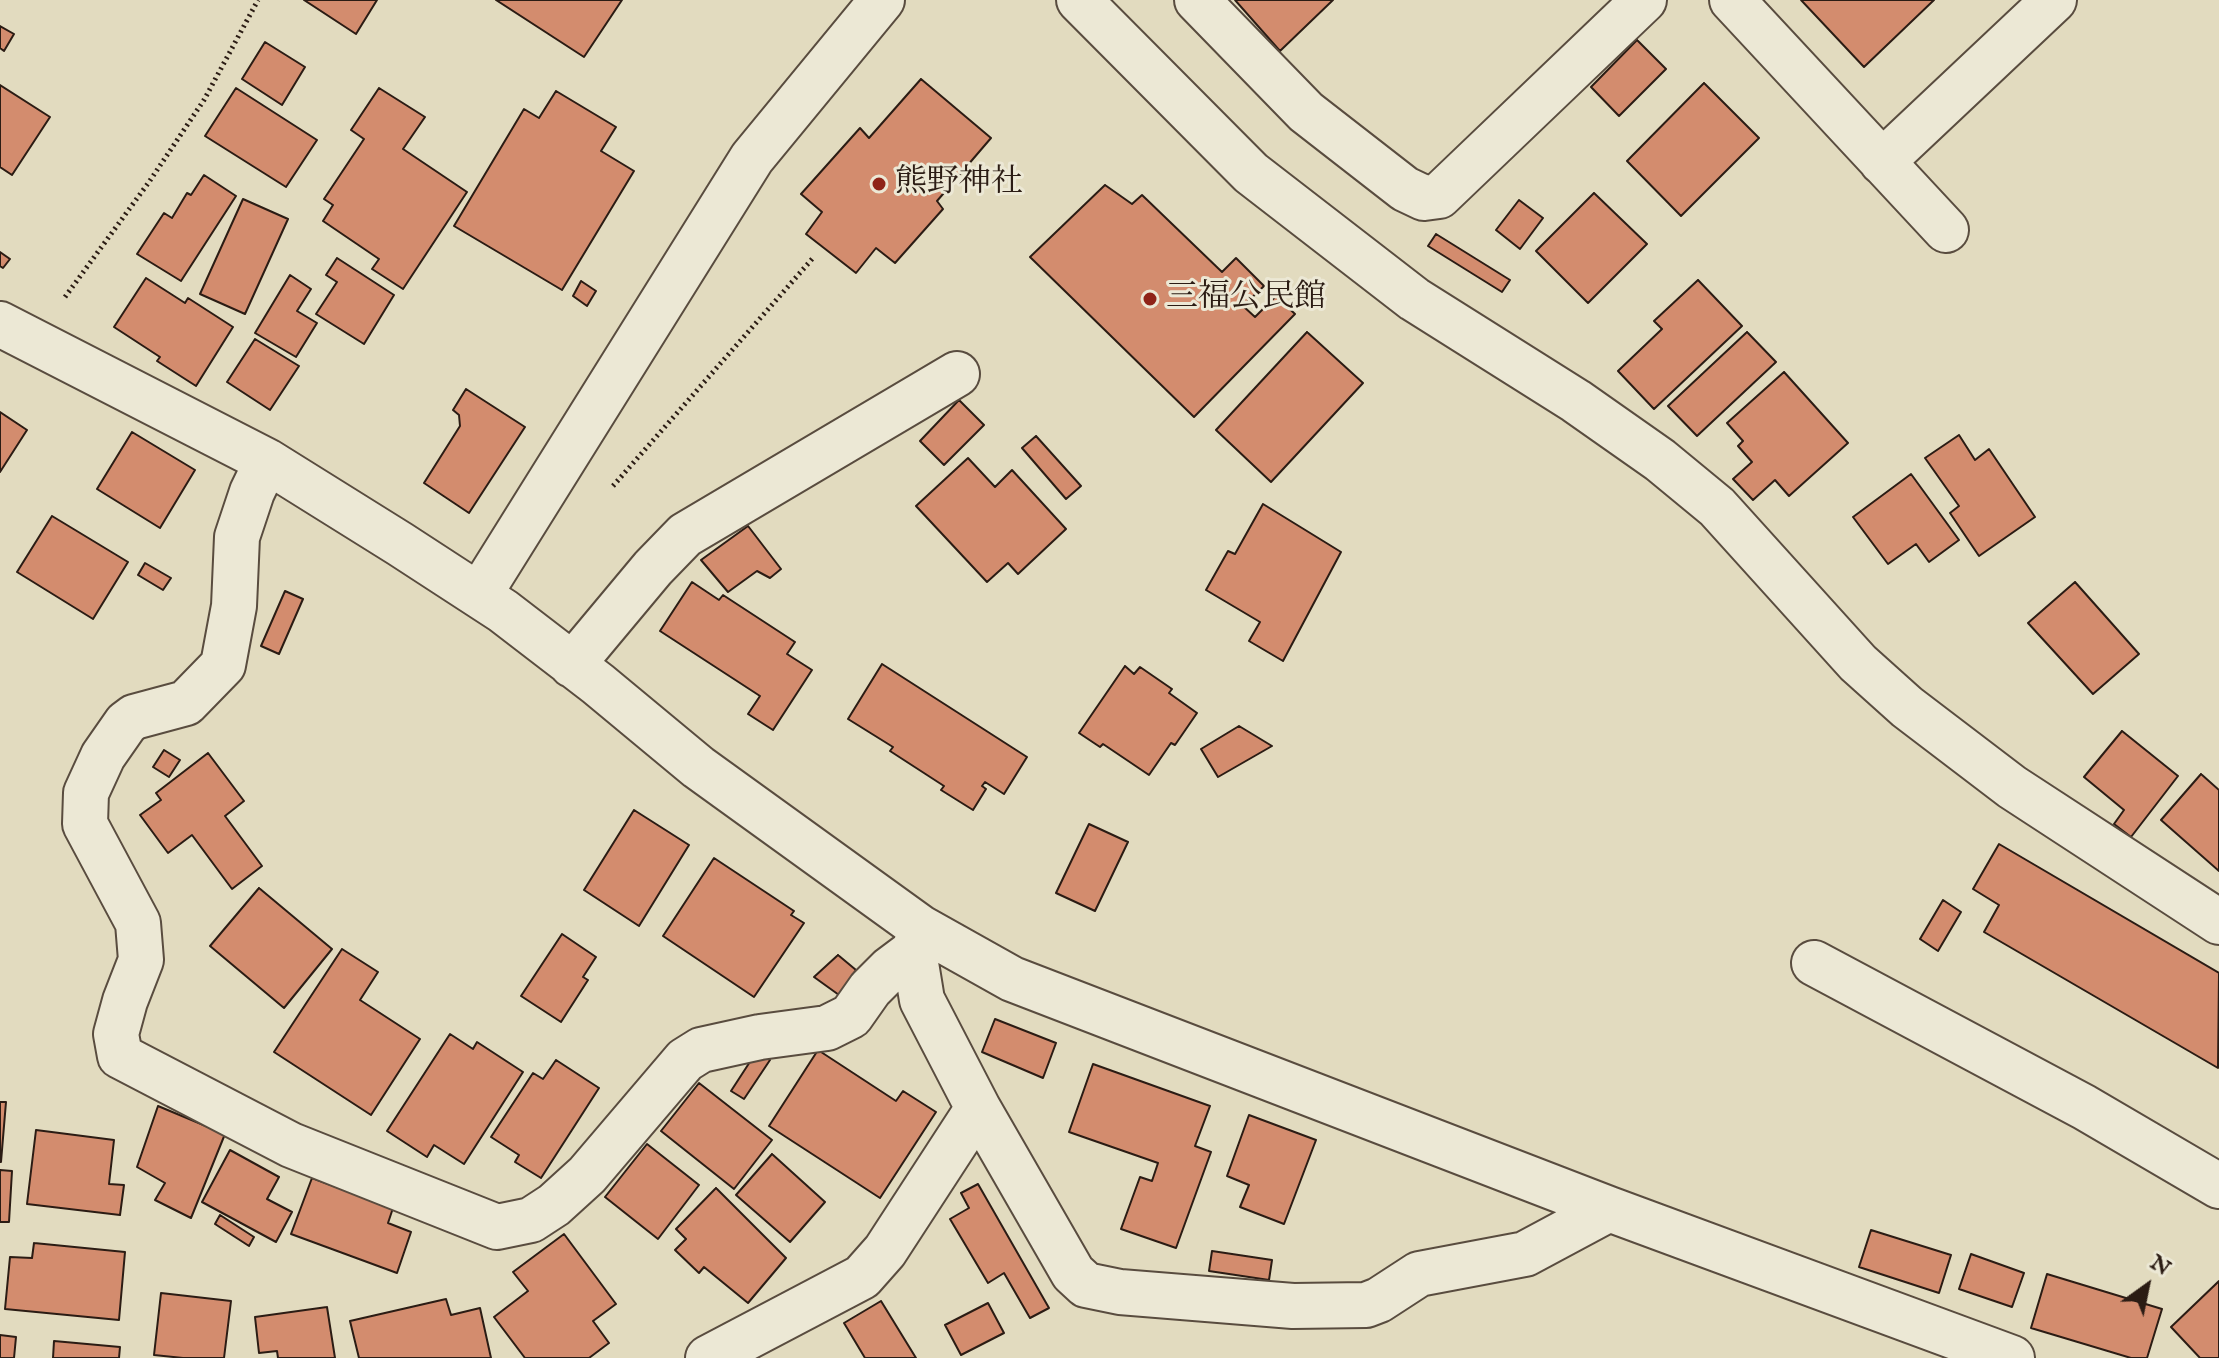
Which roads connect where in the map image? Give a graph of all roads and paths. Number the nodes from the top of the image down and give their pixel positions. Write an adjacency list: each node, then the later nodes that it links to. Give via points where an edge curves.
1 (258, 0): 11 (path, via 204,100)
2 (882, 0): 15 (street, via 752,158)
3 (1079, 0): 17 (street, via 1251,173 1414,299 1576,401 1717,507 1858,663 1907,707 2012,787)
4 (1197, 0): 5 (street, via 1306,112 1424,198 1439,196)
5 (1644, 0)
6 (1732, 0): 8 (street)
7 (2054, 0): 8 (street)
8 (1882, 162): 9 (street)
9 (1946, 230)
10 (813, 258): 14 (path)
11 (17, 333): 13 (street)
12 (957, 374): 16 (street, via 685,535)
13 (267, 461): 15 (street); 18 (street, via 237,537 234,606 223,665 186,703 126,723 86,793 85,824 138,923 141,960 116,1034 120,1056 291,1145 497,1227 531,1220 576,1185 685,1060 701,1050 827,1028 851,1016)
14 (606, 493)
15 (479, 595): 16 (street)
16 (572, 665): 18 (street)
17 (2219, 922)
18 (918, 939): 20 (street, via 922,1000); 22 (street)
19 (1814, 963): 21 (street, via 2084,1107)
20 (978, 1108): 22 (street, via 1073,1273 1086,1285 1120,1292 1293,1306 1366,1305 1419,1274 1525,1254); 23 (street, via 885,1251 862,1277)
21 (2219, 1186)
22 (1609, 1209): 24 (street)
23 (708, 1358)
24 (2012, 1358)

